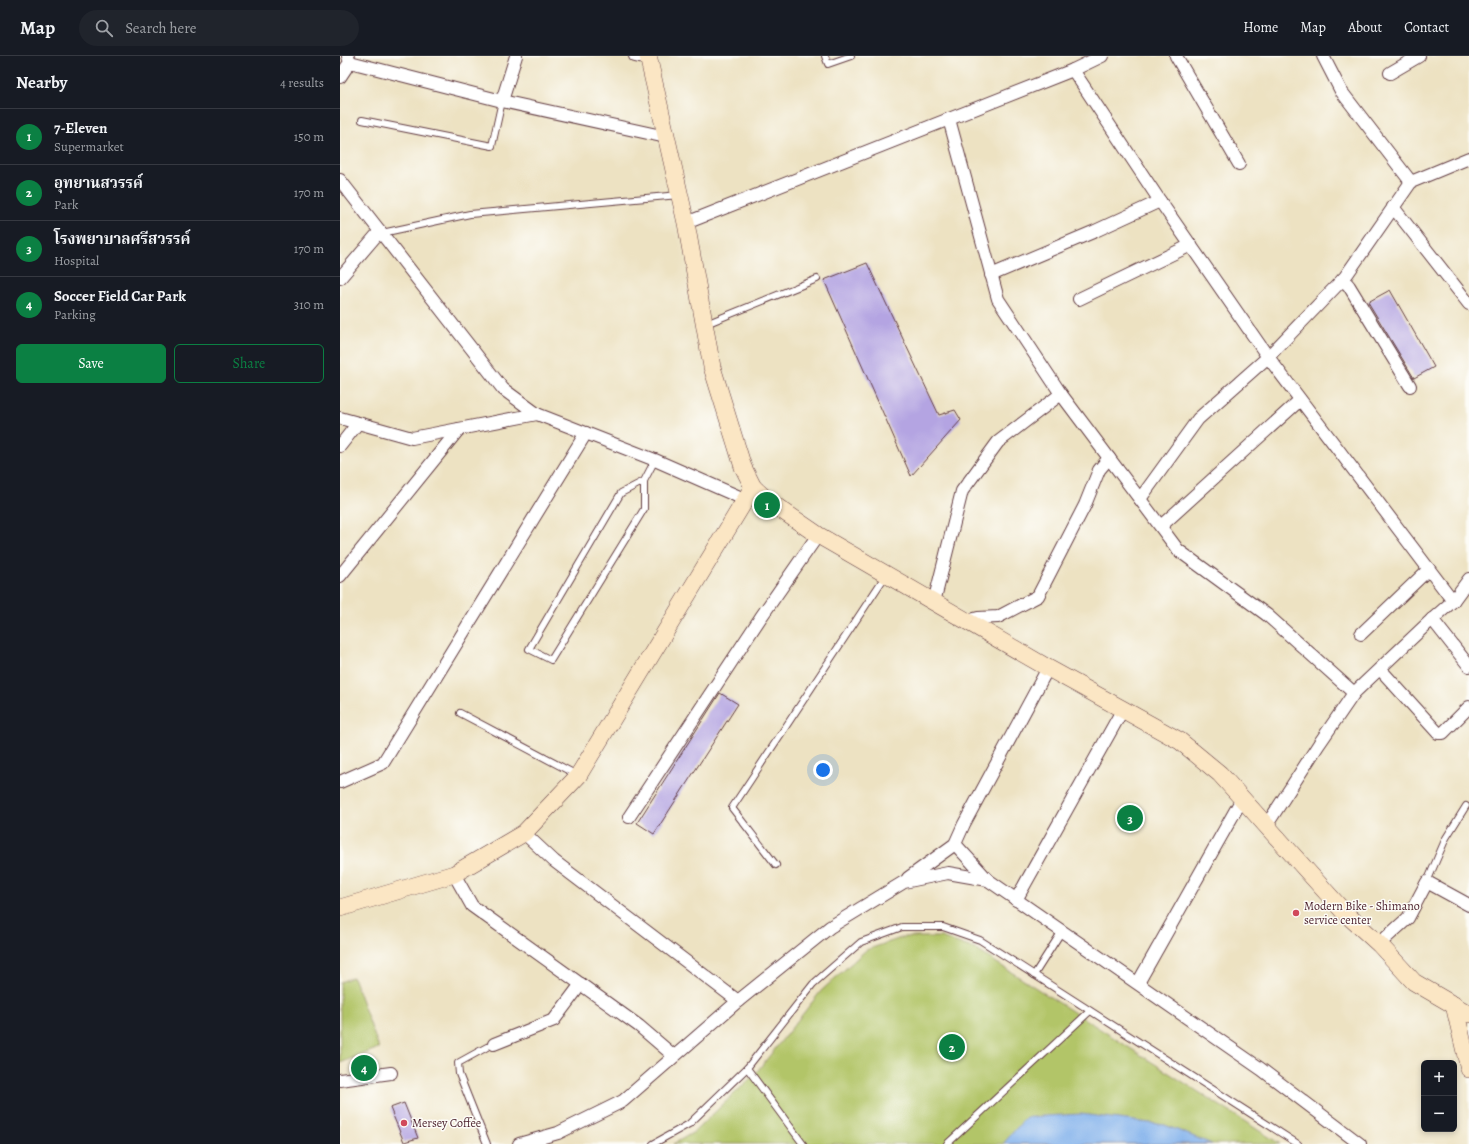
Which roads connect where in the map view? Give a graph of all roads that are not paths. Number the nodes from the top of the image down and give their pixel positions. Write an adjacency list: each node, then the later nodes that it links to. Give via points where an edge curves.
1 (516, 56): 13 (street)
2 (825, 56): 3 (lane, via 828,64)
3 (851, 56)
4 (1102, 56): 10 (street)
5 (1176, 56): 18 (street)
6 (1323, 56): 20 (street, via 1341,91)
7 (1419, 56): 11 (street)
8 (644, 57): 16 (street)
9 (349, 59): 12 (street); 13 (street)
10 (1073, 70): 14 (street); 22 (street)
11 (1390, 73)
12 (340, 77)
13 (502, 101): 15 (lane, via 492,146); 16 (street)
14 (949, 119): 24 (street); 27 (street)
15 (362, 120)
16 (666, 137): 21 (street)
17 (1469, 158): 20 (street)
18 (1239, 164)
19 (340, 180): 25 (street)
20 (1411, 182): 23 (street)
21 (679, 195): 24 (street); 25 (lane, via 470,214)
22 (1160, 201): 26 (street); 27 (street)
23 (1393, 207): 30 (street); 31 (street)
24 (686, 223): 33 (street)
25 (381, 232): 28 (street); 38 (street, via 503,389)
26 (1191, 245): 32 (street); 34 (street)
27 (991, 275): 36 (street, via 998,299)
28 (340, 278)
29 (817, 279): 33 (lane)
30 (1343, 279): 34 (street); 35 (street)
31 (1467, 296)
32 (1079, 299)
33 (704, 325): 47 (street, via 712,367 743,466)
34 (1268, 357): 37 (street); 48 (street, via 1198,419)
35 (1410, 386)
36 (1061, 394): 44 (street); 56 (street, via 998,442 962,491)
37 (1300, 400): 49 (street); 51 (street)
38 (537, 414): 41 (street); 42 (street)
39 (340, 418): 40 (street)
40 (358, 423): 41 (street, via 412,438); 43 (street)
41 (459, 429): 53 (street)
42 (586, 433): 45 (street); 68 (street, via 383,762)
43 (340, 446)
44 (1109, 458): 48 (street); 58 (street, via 1099,470 1085,505 1038,596 998,617)
45 (655, 460): 46 (lane); 47 (street)
46 (644, 481): 46 (lane, via 644,509 551,660 529,649 621,493)
47 (748, 493): 50 (street, via 767,500); 67 (street)
48 (1140, 499): 49 (street)
49 (1161, 526): 63 (street, via 1178,550 1267,615)
50 (818, 535): 52 (street); 71 (street)
51 (1429, 569): 55 (street); 59 (street)
52 (886, 575): 56 (street); 75 (lane, via 732,808)
53 (340, 576)
54 (1469, 579): 55 (street)
55 (1453, 600): 57 (street)
56 (934, 602): 58 (street)
57 (1432, 619): 60 (street); 62 (street)
58 (967, 621): 61 (street)
59 (1362, 634)
60 (1469, 666)
61 (1048, 668): 65 (street); 74 (street)
62 (1380, 669): 63 (street); 64 (street, via 1438,733 1443,733)
63 (1354, 693): 72 (street)
64 (1469, 706)
65 (1123, 709): 69 (street, via 1180,741 1220,774); 80 (street)
66 (460, 713): 67 (lane)
67 (578, 776): 73 (street)
68 (340, 782)
69 (1242, 799): 72 (street); 86 (street)
70 (1466, 806): 79 (lane, via 1446,838)
71 (629, 817)
72 (1266, 826): 84 (street, via 1344,912)
73 (524, 833): 76 (street); 88 (street, via 554,861)
74 (955, 844): 77 (street); 78 (street)
75 (776, 865)
76 (454, 874): 82 (street); 87 (street, via 472,906)
77 (988, 880): 78 (street, via 948,872); 80 (street)
78 (904, 882): 88 (street, via 830,928)
79 (1427, 882): 81 (street); 84 (street, via 1408,918)
80 (1016, 900): 83 (street)
81 (1469, 905)
82 (340, 908)
83 (1062, 931): 85 (lane); 86 (street)
84 (1379, 944): 89 (street, via 1414,982)
85 (1034, 975): 90 (lane); 94 (lane, via 980,940 943,927 902,927 861,942 813,984)
86 (1138, 983): 104 (street, via 1261,1069)
87 (580, 984): 92 (street, via 554,1020); 93 (street, via 639,1026)
88 (738, 1001): 93 (street)
89 (1454, 1005): 91 (street); 95 (street)
90 (1090, 1011): 102 (lane); 103 (lane)
91 (1469, 1014)
92 (491, 1046): 98 (lane, via 458,1063)
93 (674, 1056): 99 (street, via 623,1100 558,1133)
94 (747, 1068): 100 (lane, via 689,1124); 101 (lane)
95 (1469, 1069)
96 (391, 1073): 97 (street)
97 (340, 1080)
98 (487, 1144)
99 (519, 1144)
100 (653, 1144)
101 (803, 1144)
102 (947, 1144)
103 (1298, 1144)
104 (1360, 1144)

